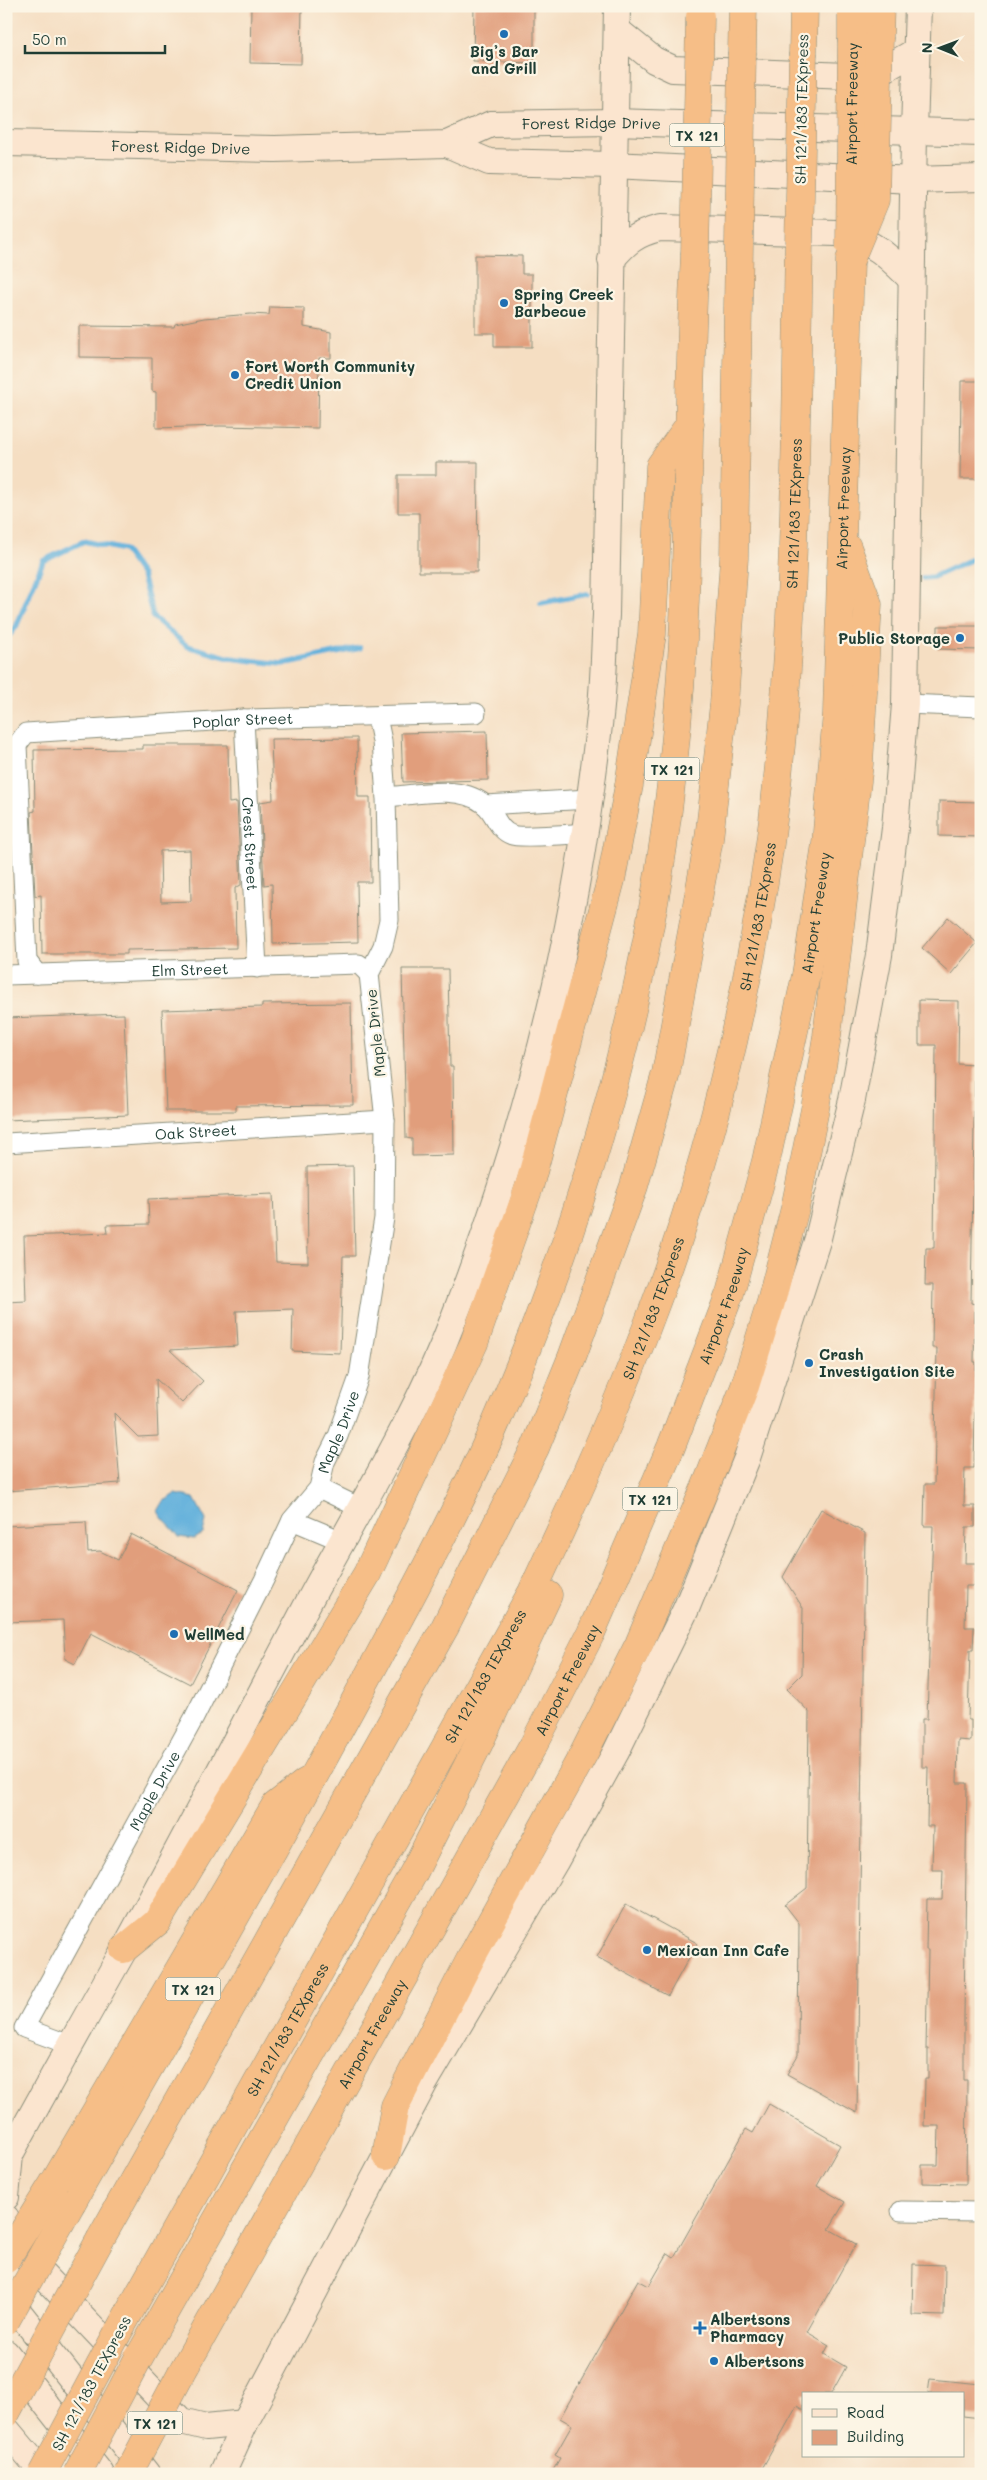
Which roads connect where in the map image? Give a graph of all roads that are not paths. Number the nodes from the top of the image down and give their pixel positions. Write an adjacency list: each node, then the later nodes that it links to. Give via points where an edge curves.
1 (743, 6): 56 (highway, bridge, via 734,558 723,714 709,839 668,1063 634,1186 572,1357 534,1448 490,1540 445,1627)
2 (804, 6): 39 (highway, SH 121/183 TEXpress, bridge, via 790,643 770,842 734,1037 680,1232 641,1343)
3 (852, 6): 18 (highway, Airport Freeway / TX 121, bridge)
4 (880, 6): 18 (highway, bridge, via 875,200)
5 (918, 6): 8 (main road)
6 (700, 12): 20 (highway, TX 121, bridge)
7 (617, 18): 8 (main road, via 654,60 673,69 871,77); 9 (main road)
8 (916, 52): 10 (main road)
9 (614, 122): 10 (main road, Forest Ridge Drive); 13 (main road, Forest Ridge Drive, via 491,124); 14 (main road)
10 (914, 131): 11 (main road, Forest Ridge Drive); 16 (main road)
11 (981, 133)
12 (6, 143): 13 (main road, Forest Ridge Drive, via 274,149)
13 (447, 144): 14 (main road, Forest Ridge Drive, via 488,162)
14 (613, 165): 16 (main road, Forest Ridge Drive); 17 (main road)
15 (981, 178): 16 (main road, Forest Ridge Drive)
16 (913, 180): 19 (main road)
17 (611, 260): 19 (main road, via 641,232 660,228 837,232 861,238 879,249); 28 (main road, via 606,615 600,712)
18 (850, 270): 21 (highway, Airport Freeway / TX 121)
19 (911, 279): 22 (main road)
20 (690, 424): 42 (highway, TX 121, via 685,605 672,767 657,885 638,983 607,1108 557,1269 508,1394 456,1508); 43 (highway, via 660,466 652,634 611,880 529,1187 474,1343 367,1574 158,1922)
21 (842, 534): 45 (highway, via 868,604 859,764 815,1109 795,1208 771,1302 715,1463 639,1644 584,1754 472,1956 395,2106); 55 (highway, Airport Freeway / TX 121, via 836,713 826,844 806,975 766,1161 730,1293 632,1543 587,1641 534,1744)
22 (905, 704): 23 (street); 45 (main road, via 895,828 879,955 852,1100 818,1238 747,1458 686,1609 616,1752 424,2084)
23 (981, 706)
24 (476, 713): 25 (street, Poplar Street)
25 (377, 717): 26 (street, Poplar Street); 27 (street, Maple Drive)
26 (244, 719): 31 (street, Crest Street); 32 (street, Poplar Street, via 26,733 17,745 27,961)
27 (386, 797): 29 (street, via 451,793 472,797); 33 (street, Maple Drive, via 388,920 383,946)
28 (589, 799): 29 (street); 30 (main road)
29 (485, 805): 30 (street, via 499,825 512,836)
30 (585, 833): 38 (main road, via 567,933 539,1056 503,1184 452,1324 396,1444)
31 (257, 968): 32 (street, Elm Street); 33 (street, Elm Street, via 360,964)
32 (37, 974): 34 (street, Elm Street)
33 (369, 974): 35 (street, Maple Drive)
34 (6, 975)
35 (385, 1120): 36 (street, Oak Street); 37 (street, Maple Drive, via 384,1218 359,1377 325,1462)
36 (6, 1142)
37 (319, 1488): 38 (street); 40 (street, Maple Drive)
38 (360, 1508): 41 (main road)
39 (571, 1512): 59 (highway, SH 121/183 TEXpress, bridge, via 528,1600 117,2334); 60 (highway, bridge, via 546,1603 414,1872 138,2359)
40 (292, 1520): 41 (street); 44 (street, Maple Drive, via 194,1718 24,2028)
41 (342, 1541): 43 (main road)
42 (315, 1775): 51 (highway, bridge, via 274,1806); 53 (highway, TX 121, bridge)
43 (124, 1949): 44 (main road)
44 (70, 2045): 46 (main road)
45 (386, 2156): 57 (main road)
46 (7, 2158): 47 (main road)
47 (6, 2197)
48 (902, 2210): 49 (street)
49 (981, 2212)
50 (6, 2218): 57 (main road, via 18,2249 181,2421 206,2427)
51 (6, 2258)
52 (6, 2296): 63 (main road)
53 (6, 2320)
54 (6, 2353): 61 (main road)
55 (182, 2372): 62 (highway, Airport Freeway / TX 121, bridge); 63 (highway, bridge)
56 (6, 2413)
57 (245, 2423): 64 (main road)
58 (6, 2429): 59 (main road)
59 (43, 2474)
60 (77, 2474)
61 (101, 2474)
62 (128, 2474)
63 (147, 2474)
64 (222, 2474)

